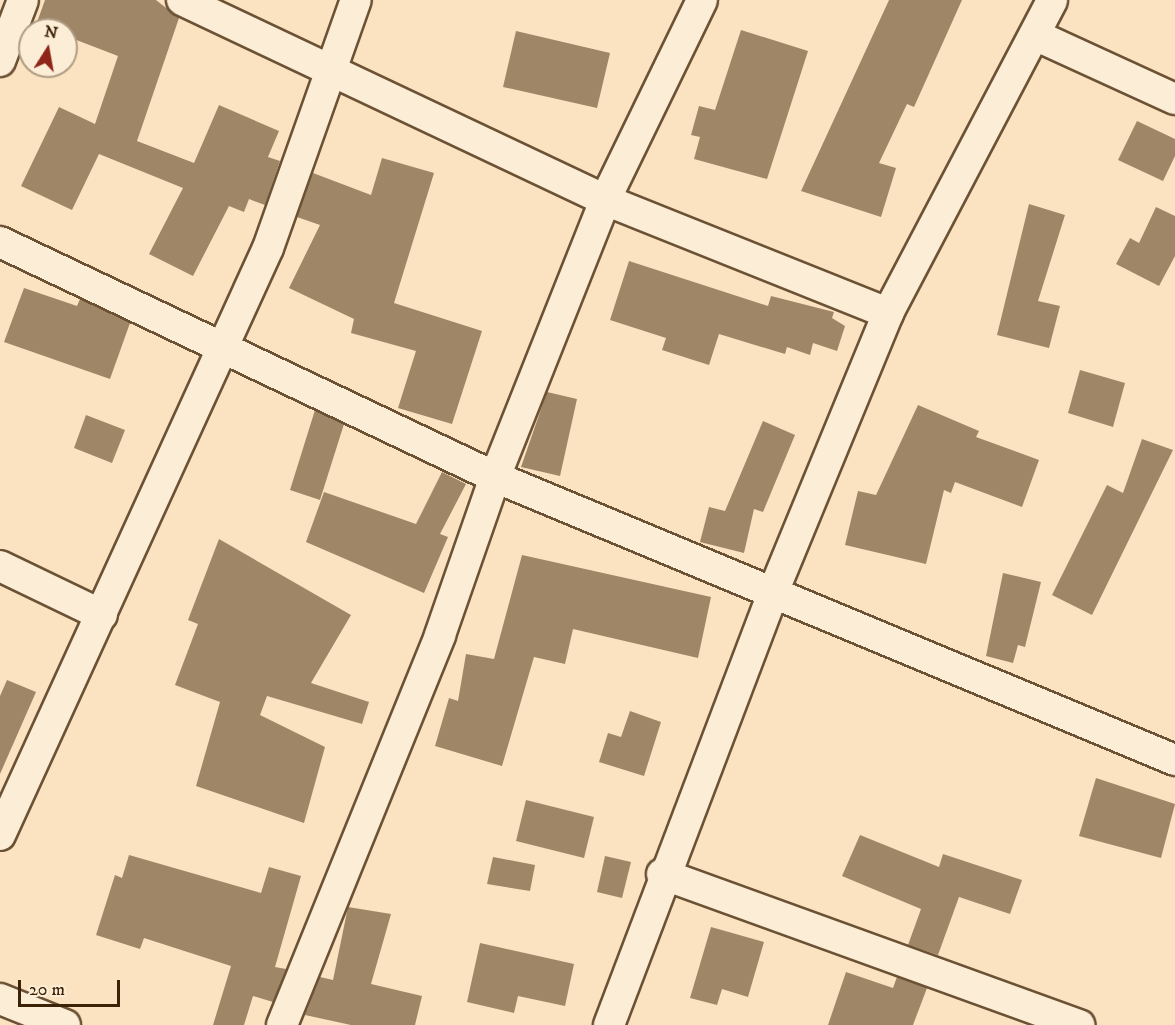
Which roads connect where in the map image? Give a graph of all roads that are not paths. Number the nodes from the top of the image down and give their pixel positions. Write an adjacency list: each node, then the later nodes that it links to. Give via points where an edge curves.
1 (23, 0): 7 (street)
2 (182, 0): 8 (street)
3 (356, 0): 8 (street)
4 (702, 0): 10 (street)
5 (1052, 0): 6 (street)
6 (1035, 35): 9 (street); 12 (street)
7 (0, 61)
8 (331, 67): 10 (street); 13 (street, via 268,248)
9 (1175, 99)
10 (605, 200): 12 (street); 14 (street)
11 (0, 242): 13 (street)
12 (888, 313): 16 (street)
13 (222, 350): 14 (street); 17 (street)
14 (495, 477): 16 (street); 23 (street, via 440,636)
15 (0, 566): 17 (street)
16 (774, 590): 18 (street, via 1118,740); 20 (street)
17 (102, 615): 19 (street)
18 (1175, 760)
19 (0, 835)
20 (663, 874): 24 (street); 25 (street)
21 (0, 999): 22 (street)
22 (65, 1025)
23 (282, 1025)
24 (609, 1025)
25 (1080, 1025)

